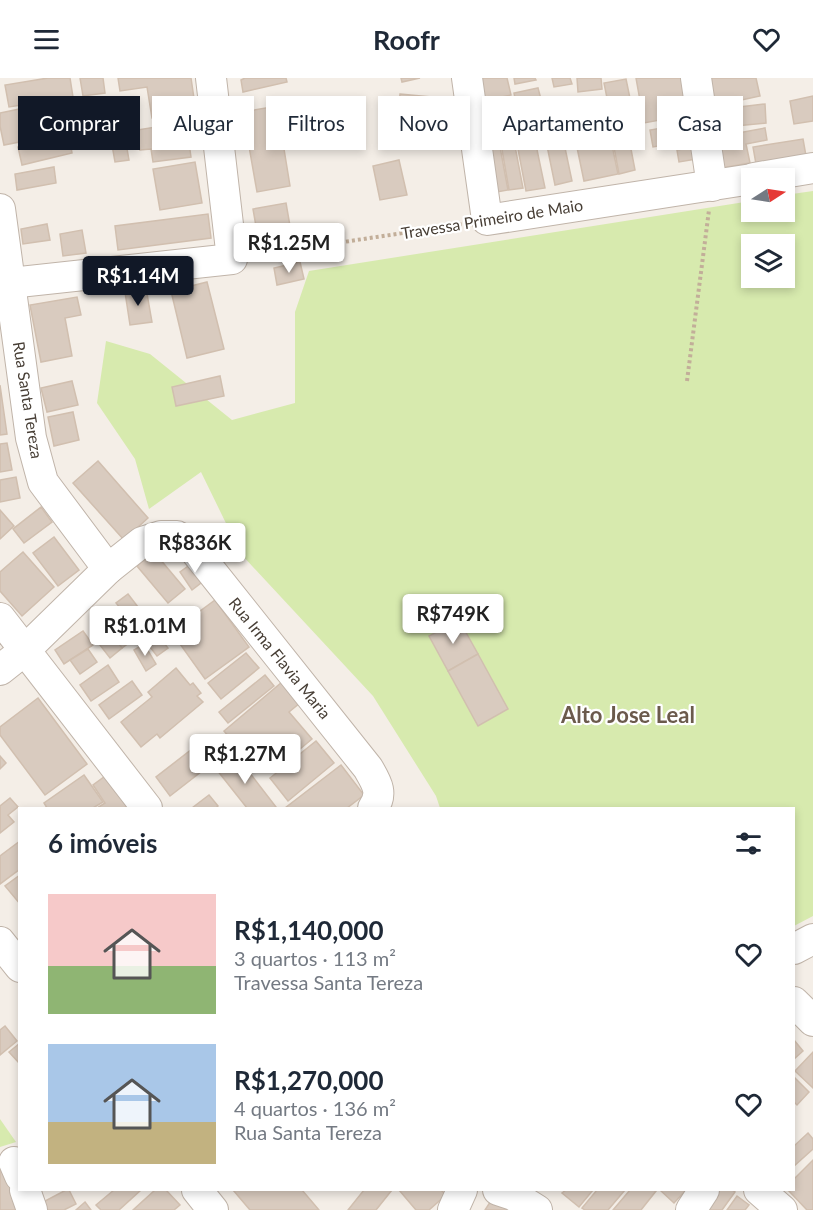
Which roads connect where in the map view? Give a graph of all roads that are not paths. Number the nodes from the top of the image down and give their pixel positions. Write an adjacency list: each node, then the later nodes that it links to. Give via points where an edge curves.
1 (211, 78): 9 (street, via 232,259)
2 (466, 78): 7 (street, Travessa Primeiro de Maio, via 487,220)
3 (696, 78): 7 (street)
4 (813, 168): 5 (street, Travessa Primeiro de Maio)
5 (795, 171)
6 (741, 181): 7 (street, Travessa Primeiro de Maio)
7 (712, 186)
8 (0, 209): 9 (street, Rua Santa Tereza)
9 (5, 283): 10 (street, Rua Santa Tereza, via 43,482)
10 (108, 569): 12 (street); 15 (street, Rua Irma Flavia Maria, via 142,542 161,536 177,536 192,547 368,768 378,785 379,796)
11 (0, 618): 12 (street)
12 (24, 651): 13 (street); 14 (street)
13 (0, 670)
14 (146, 807)
15 (374, 807)
16 (813, 939): 18 (street)
17 (0, 942): 19 (street)
18 (795, 948)
19 (18, 964)
20 (795, 1003): 21 (street)
21 (813, 1021)
22 (25, 1191): 28 (street)
23 (198, 1191): 29 (street)
24 (462, 1191): 30 (street)
25 (501, 1191): 31 (street)
26 (703, 1191): 32 (street)
27 (760, 1191): 33 (street)
28 (33, 1210)
29 (213, 1210)
30 (453, 1210)
31 (537, 1210)
32 (691, 1210)
33 (782, 1210)

